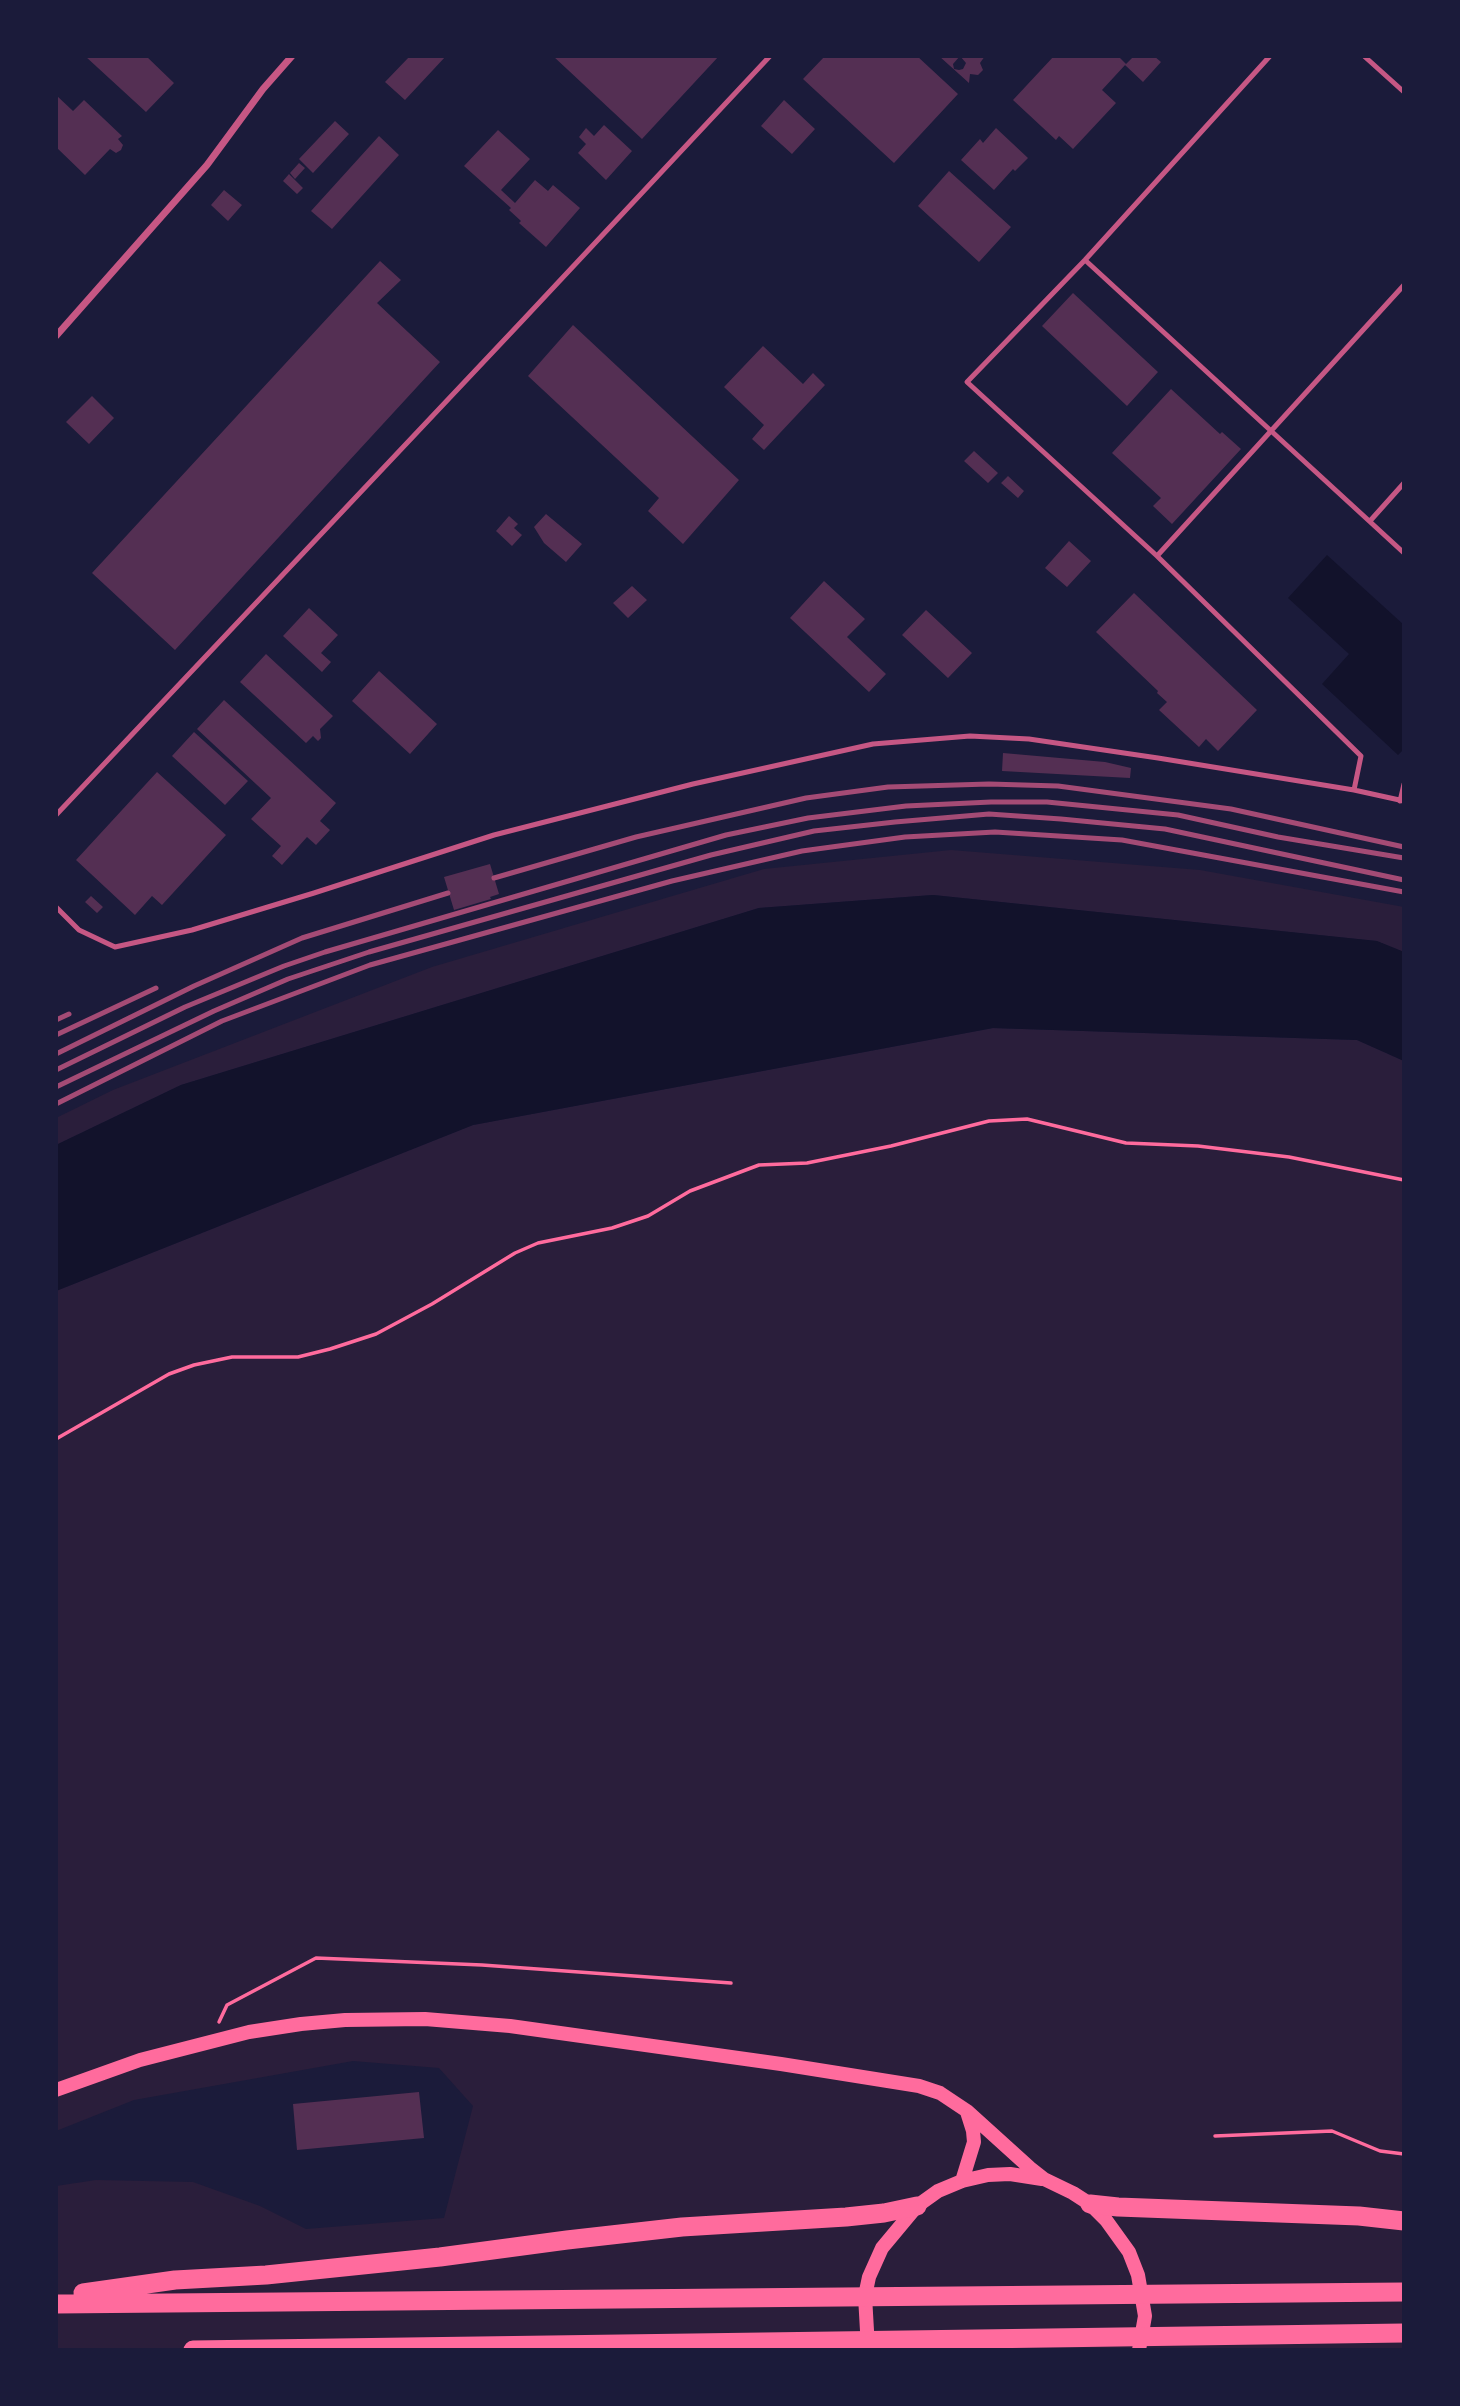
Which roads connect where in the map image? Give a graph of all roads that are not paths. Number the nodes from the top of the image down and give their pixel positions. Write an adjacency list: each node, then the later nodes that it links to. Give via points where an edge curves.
1 (292, 56): 8 (street, via 207,165)
2 (770, 56): 17 (lane)
3 (1270, 56): 6 (lane)
4 (1364, 56): 5 (lane)
5 (1404, 92)
6 (1085, 260): 9 (lane); 13 (lane, via 967,383)
7 (1404, 285): 9 (lane)
8 (56, 336)
9 (1271, 430): 11 (lane); 13 (lane)
10 (1404, 483): 11 (lane)
11 (1370, 521): 12 (lane)
12 (1404, 553)
13 (1157, 556): 15 (lane, via 1361,757)
14 (1404, 784): 16 (lane)
15 (1354, 790): 16 (lane); 18 (lane, via 1030,739 970,736 873,744 693,783 494,835 192,930 115,947 79,930)
16 (1402, 801)
17 (56, 815)
18 (56, 907)
19 (56, 2090): 20 (main road, via 211,2040 301,2024 425,2019 469,2021 894,2081 940,2093)
20 (967, 2111): 21 (main road); 22 (main road, via 974,2142)
21 (1044, 2179): 22 (main road, via 1010,2174); 23 (main road)
22 (962, 2181): 24 (main road)
23 (1090, 2204): 25 (highway); 32 (main road, via 1129,2252 1138,2275 1145,2316)
24 (917, 2206): 27 (highway, via 846,2217 567,2240 440,2258 175,2280); 31 (main road, via 875,2261 865,2296)
25 (1404, 2221)
26 (1404, 2292): 28 (highway)
27 (56, 2297)
28 (56, 2304)
29 (1404, 2333): 30 (highway)
30 (193, 2350)
31 (869, 2350)
32 (1139, 2350)

